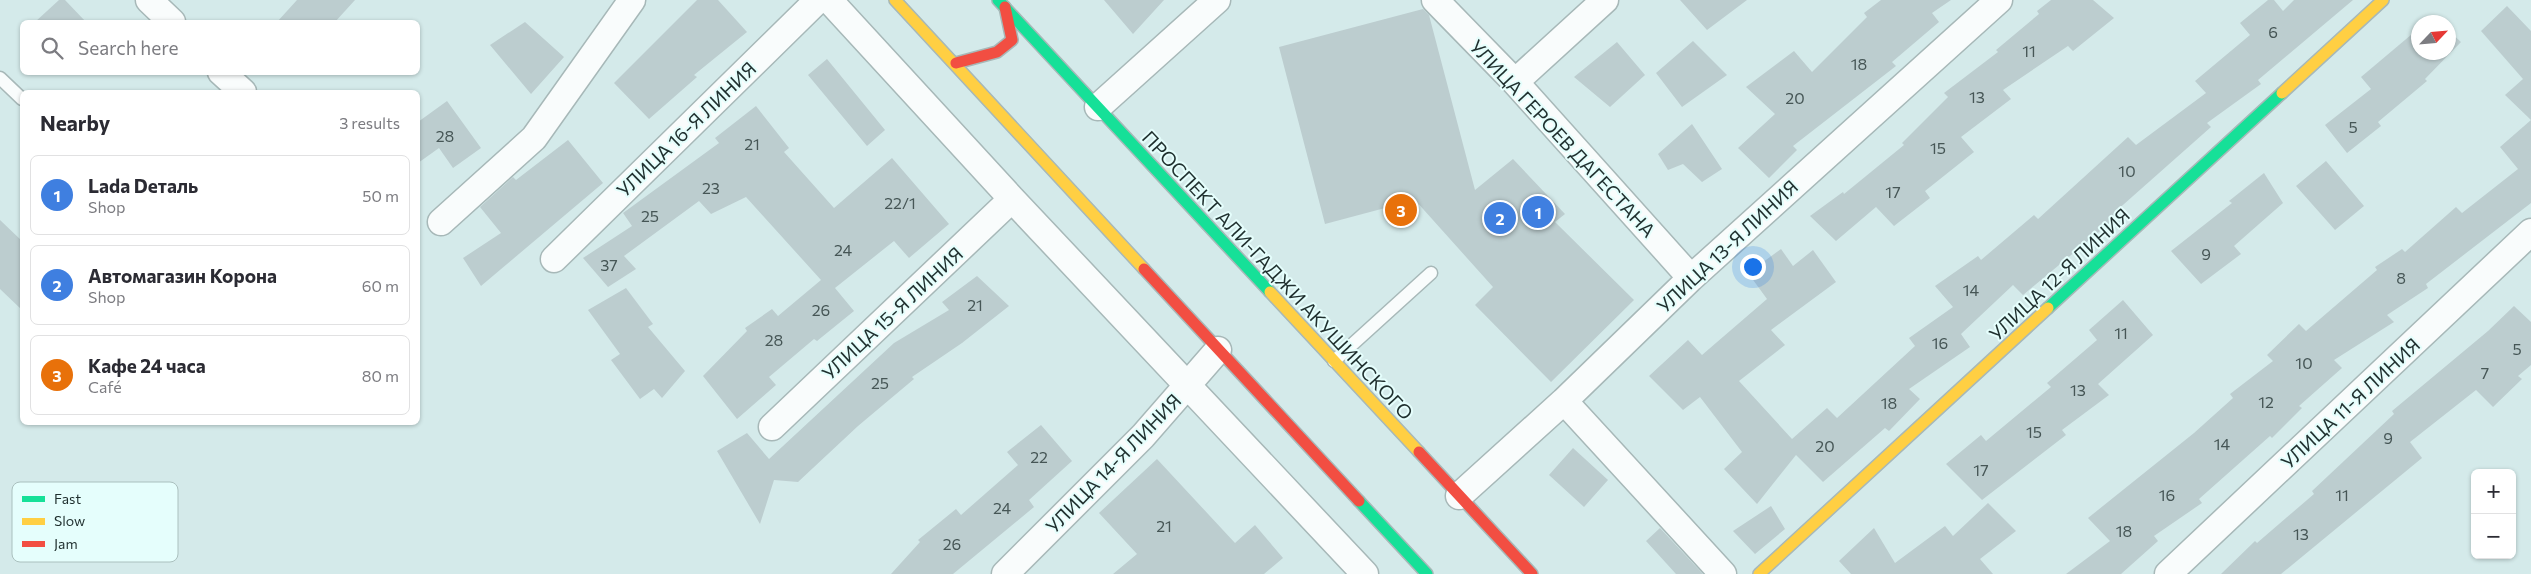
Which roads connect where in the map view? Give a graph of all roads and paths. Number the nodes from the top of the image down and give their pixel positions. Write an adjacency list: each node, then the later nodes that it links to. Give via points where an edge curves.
1 (149, 0): 12 (street)
2 (632, 0): 21 (street, via 534,138)
3 (818, 0): 23 (street, УЛИЦА 16-Я ЛИНИЯ)
4 (828, 0): 20 (street)
5 (896, 0): 13 (main road)
6 (1217, 0): 19 (street)
7 (1435, 0): 16 (street, УЛИЦА ГЕРОЕВ ДАГЕСТАНА)
8 (1605, 0): 16 (street)
9 (1999, 0): 25 (street, УЛИЦА 13-Я ЛИНИЯ)
10 (2383, 0): 37 (main road, УЛИЦА 12-Я ЛИНИЯ)
11 (1001, 4): 13 (main road, via 1012,40 997,52); 19 (main road, ПРОСПЕКТ АЛИ-ГАДЖИ АКУШИНСКОГО)
12 (170, 20)
13 (956, 63): 26 (main road)
14 (224, 75): 17 (street)
15 (0, 78): 18 (lane)
16 (1515, 82): 25 (street, УЛИЦА ГЕРОЕВ ДАГЕСТАНА)
17 (241, 90)
18 (20, 97)
19 (1098, 107): 27 (main road, ПРОСПЕКТ АЛИ-ГАДЖИ АКУШИНСКОГО)
20 (1012, 199): 28 (street); 30 (street, УЛИЦА 15-Я ЛИНИЯ)
21 (441, 222)
22 (2531, 232): 38 (street, УЛИЦА 11-Я ЛИНИЯ)
23 (554, 258)
24 (1431, 273): 27 (lane)
25 (1691, 278): 29 (street, УЛИЦА 13-Я ЛИНИЯ)
26 (1218, 350): 28 (street, УЛИЦА 14-Я ЛИНИЯ); 32 (main road)
27 (1334, 361): 31 (main road, ПРОСПЕКТ АЛИ-ГАДЖИ АКУШИНСКОГО)
28 (1188, 384): 33 (street, УЛИЦА 14-Я ЛИНИЯ, via 1143,436); 34 (street)
29 (1564, 401): 31 (street, УЛИЦА 13-Я ЛИНИЯ); 36 (street)
30 (772, 426)
31 (1459, 496): 35 (main road, ПРОСПЕКТ АЛИ-ГАДЖИ АКУШИНСКОГО)
32 (1425, 573)
33 (1005, 574)
34 (1364, 574)
35 (1532, 574)
36 (1723, 574)
37 (1759, 574)
38 (2168, 574)

